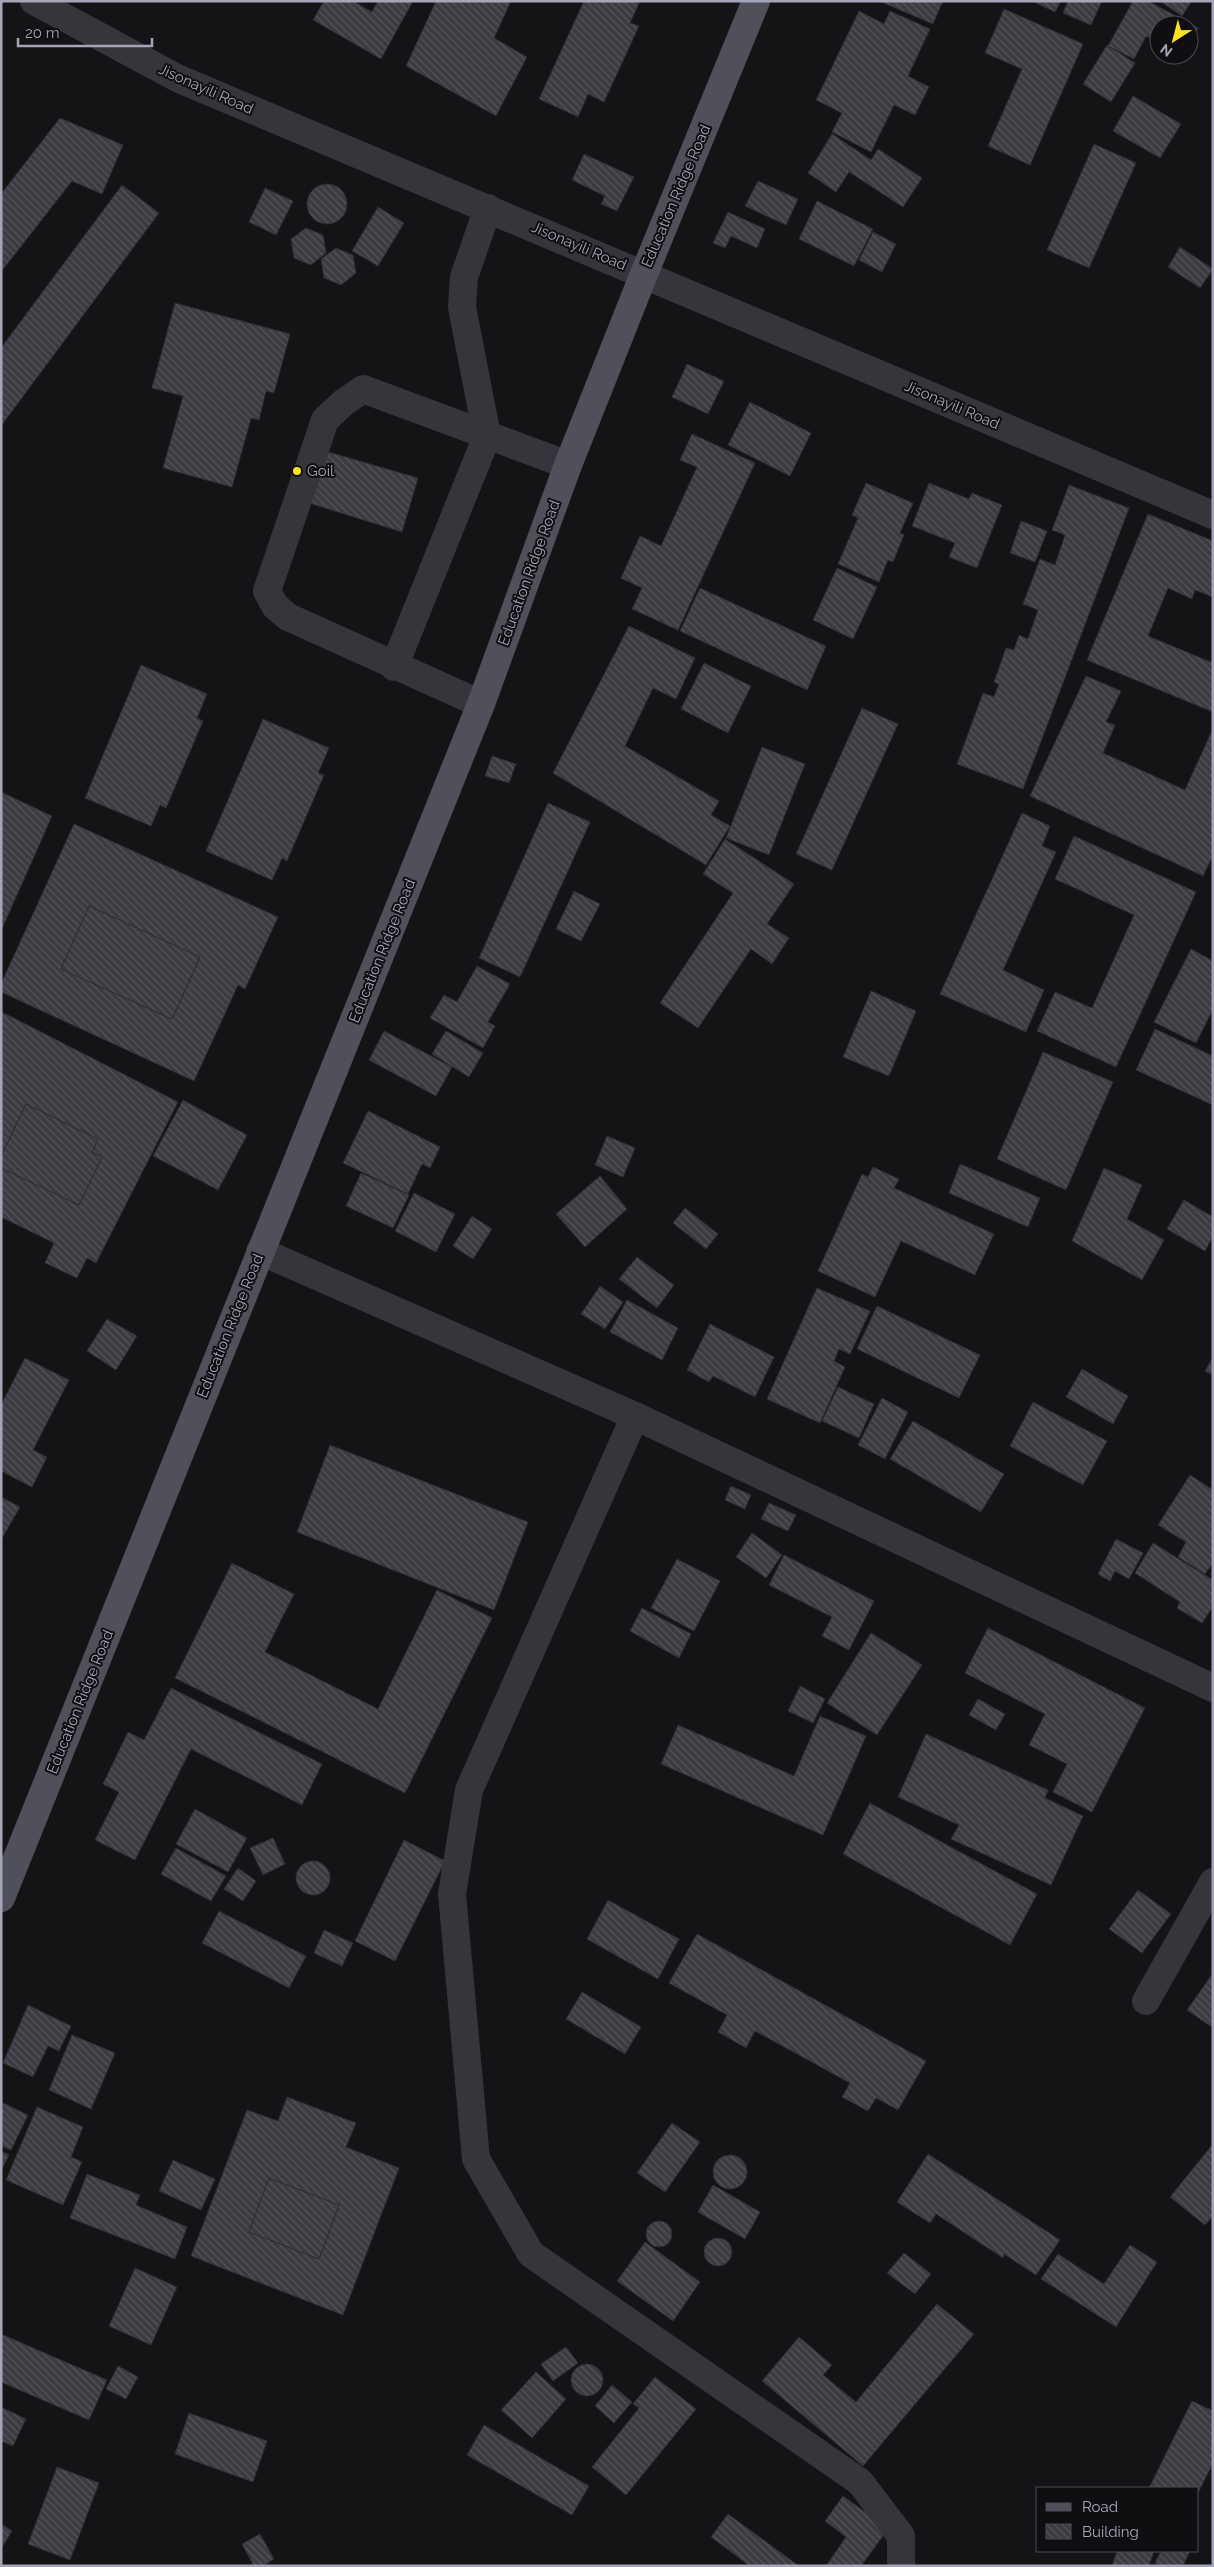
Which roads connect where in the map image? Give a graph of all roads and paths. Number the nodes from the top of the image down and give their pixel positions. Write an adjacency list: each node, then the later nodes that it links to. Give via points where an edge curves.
1 (34, 1): 3 (street, Jisonayili Road, via 177,78)
2 (756, 1): 4 (main road, Education Ridge Road)
3 (488, 208): 4 (street, Jisonayili Road); 5 (street, via 464,277 462,307)
4 (644, 274): 6 (main road, Education Ridge Road); 7 (street, Jisonayili Road)
5 (486, 436): 6 (street); 8 (street); 8 (street, via 363,389 325,420 267,590 275,606 288,617)
6 (568, 465): 9 (main road, Education Ridge Road)
7 (1213, 515)
8 (394, 667): 9 (street)
9 (481, 704): 10 (main road, Education Ridge Road)
10 (260, 1251): 11 (street); 14 (main road, Education Ridge Road)
11 (635, 1416): 12 (street); 16 (street, via 469,1790 452,1894 476,2159 531,2254 860,2482 901,2536)
12 (1213, 1688)
13 (1213, 1882): 15 (street)
14 (1, 1898)
15 (1146, 2001)
16 (901, 2566)

